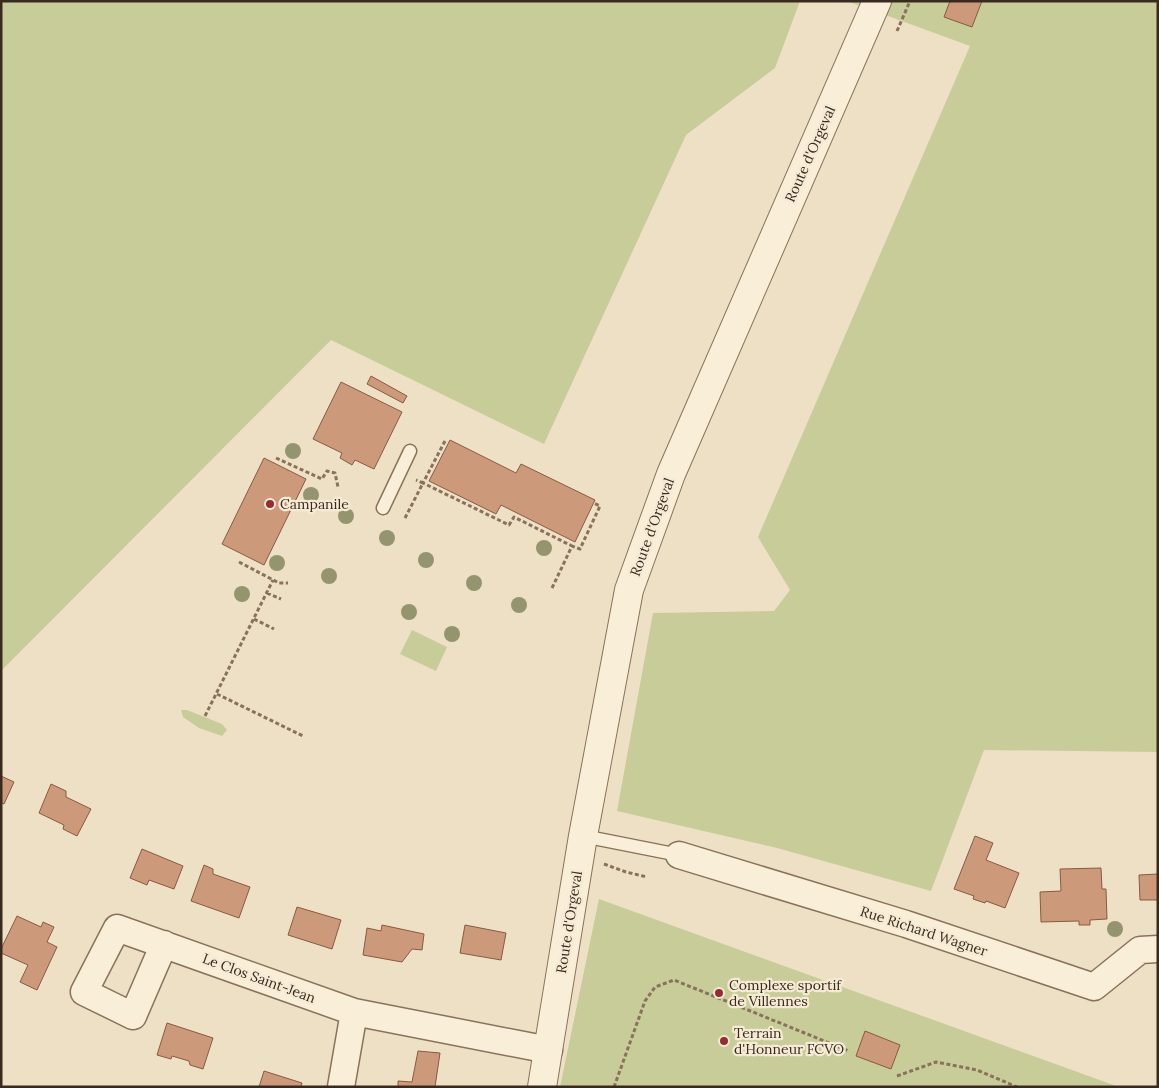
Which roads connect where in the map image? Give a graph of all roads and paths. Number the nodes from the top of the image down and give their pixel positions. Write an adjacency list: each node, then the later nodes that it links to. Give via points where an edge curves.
1 (877, 1): 22 (street, Route d'Orgeval, via 671,474 629,590)
2 (910, 1): 3 (path)
3 (897, 31)
4 (445, 441): 10 (path, via 423,483 509,525 514,517)
5 (410, 451): 9 (lane)
6 (276, 458): 7 (path, via 322,479 327,472 335,473)
7 (338, 487)
8 (594, 503): 10 (path, via 600,506 580,549)
9 (382, 508)
10 (572, 546): 14 (path)
11 (239, 562): 12 (path)
12 (273, 580): 13 (path); 15 (path)
13 (288, 583)
14 (552, 588)
15 (267, 592): 16 (path); 17 (path)
16 (282, 599)
17 (254, 620): 18 (path); 19 (path)
18 (274, 629)
19 (217, 694): 20 (path); 21 (path)
20 (205, 716)
21 (303, 736)
22 (583, 836): 23 (lane); 29 (street, Route d'Orgeval)
23 (679, 855): 27 (street, Rue Richard Wagner, via 906,924 1094,987 1140,950)
24 (597, 862): 25 (path)
25 (648, 877)
26 (164, 944): 28 (street, Le Clos Saint-Jean)
27 (1158, 949)
28 (354, 1012): 29 (street, Le Clos Saint-Jean); 32 (street)
29 (549, 1050): 33 (street, Route d'Orgeval)
30 (849, 1051): 34 (path, via 674,980 655,987 645,1001)
31 (897, 1076): 35 (path, via 936,1062 977,1070)
32 (341, 1087)
33 (542, 1087)
34 (614, 1087)
35 (1017, 1087)

